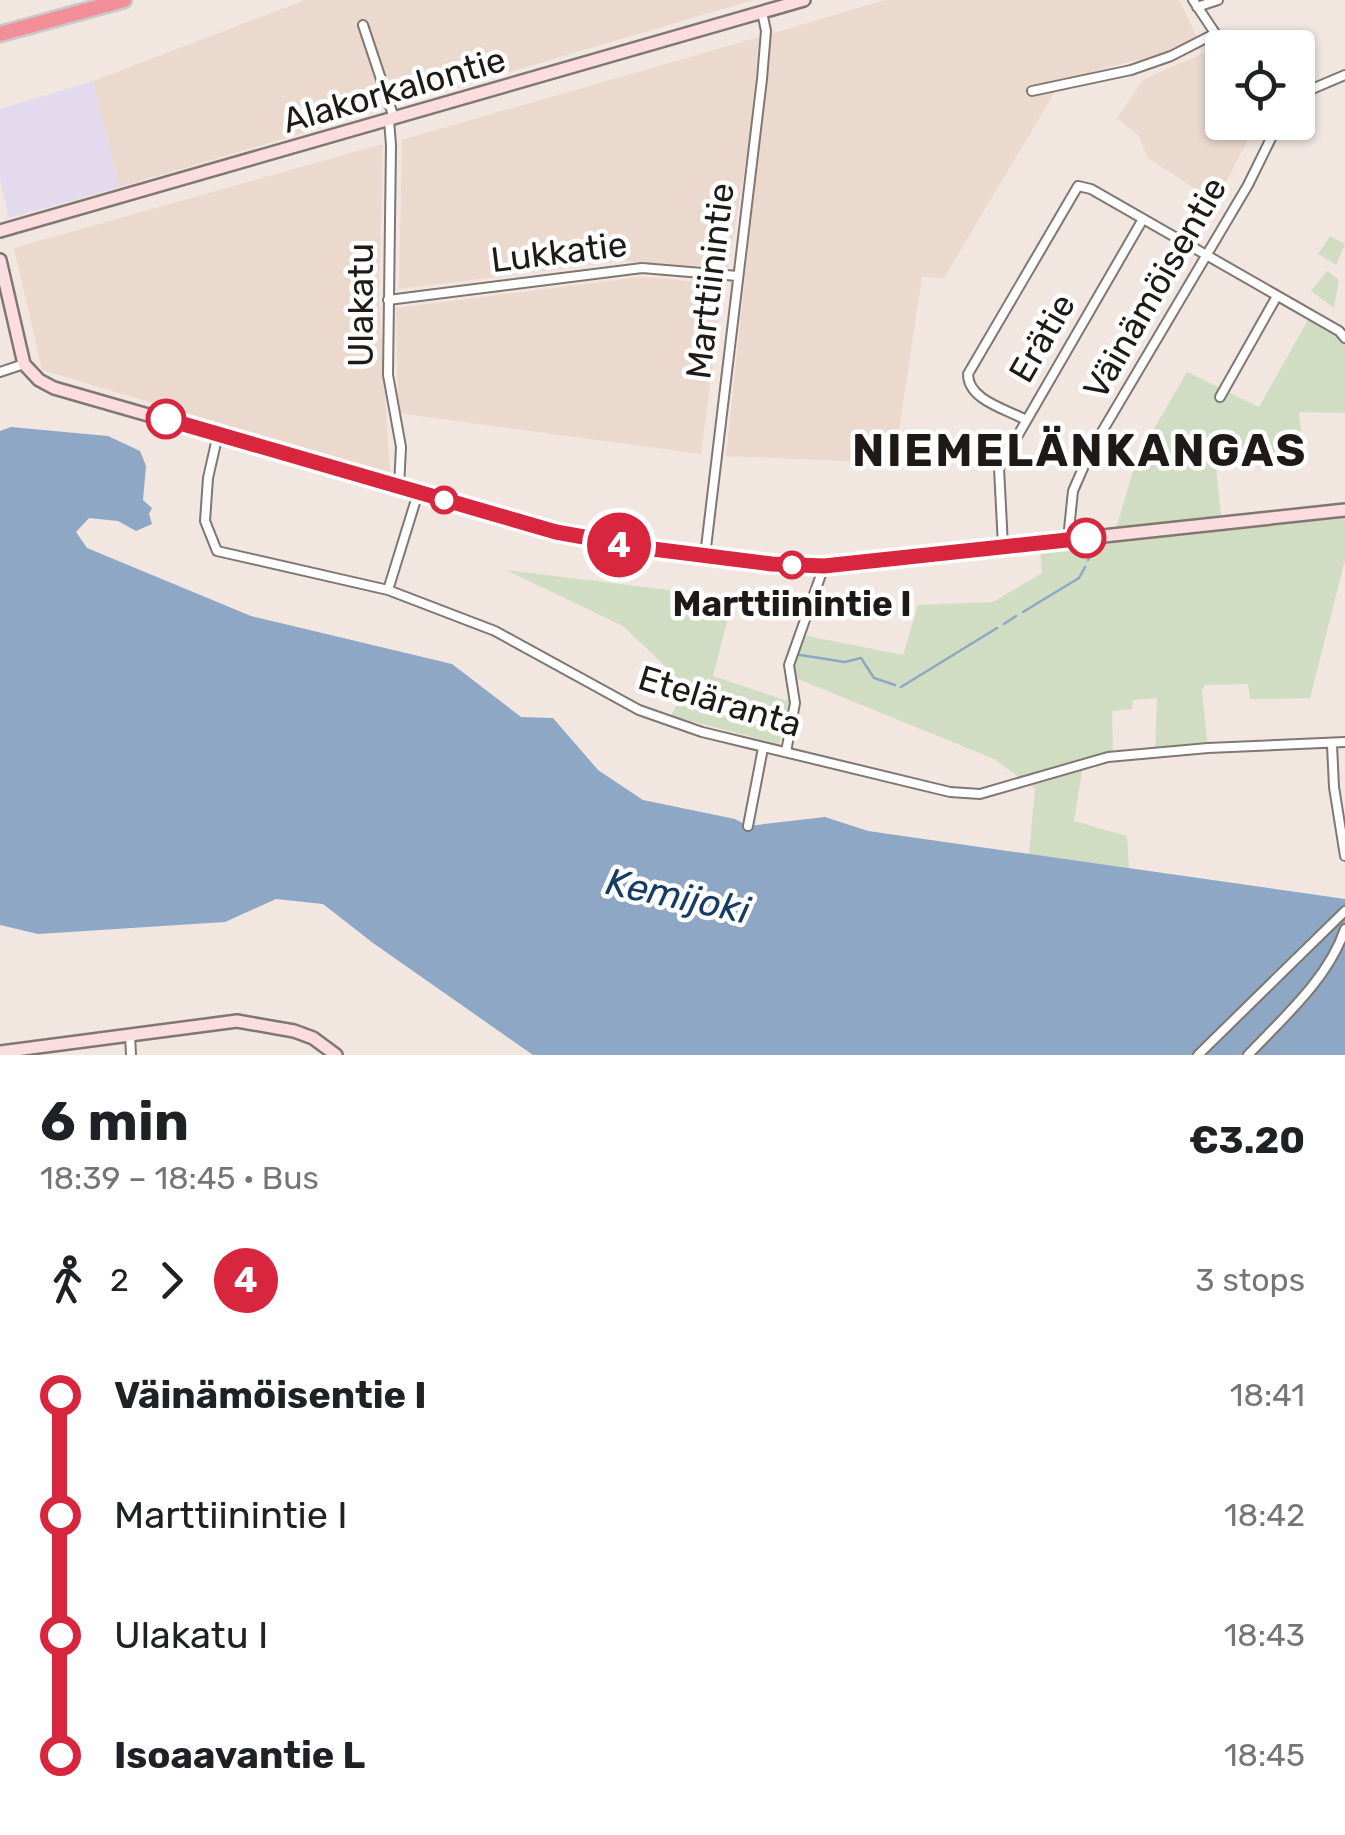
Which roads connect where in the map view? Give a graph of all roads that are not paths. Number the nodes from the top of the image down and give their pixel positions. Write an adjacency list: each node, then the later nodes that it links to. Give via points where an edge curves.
1 (124, 0): 8 (highway)
2 (804, 0): 5 (street, Alakorkalontie)
3 (1218, 0): 4 (street)
4 (1195, 4): 7 (street)
5 (762, 12): 13 (street, Alakorkalontie); 19 (street, Marttiinintie, via 762,80)
6 (363, 25): 13 (street, Ulakatu)
7 (1211, 30)
8 (0, 34)
9 (1205, 39): 12 (street, via 1131,70)
10 (1345, 75): 11 (street)
11 (1315, 87)
12 (1032, 91)
13 (391, 120): 16 (street, Alakorkalontie); 21 (street, Ulakatu)
14 (1271, 140): 17 (street, Väinämöisentie)
15 (1143, 219): 17 (street); 26 (street, Erätie); 26 (street, via 1078,186 968,374 974,393)
16 (0, 231)
17 (1206, 254): 20 (street); 31 (street, Väinämöisentie, via 1090,452 1073,491)
18 (0, 260): 23 (street)
19 (738, 276): 21 (street, Lukkatie, via 642,268); 33 (street, Marttiinintie)
20 (1277, 296): 22 (street); 25 (street)
21 (388, 300): 28 (street, Ulakatu)
22 (1345, 338)
23 (24, 364): 24 (street); 27 (street, via 54,388)
24 (0, 372)
25 (1220, 397)
26 (1026, 420): 32 (street, Erätie, via 998,468)
27 (218, 434): 28 (street); 35 (street, Eteläranta, via 205,522 218,551)
28 (399, 488): 29 (street)
29 (418, 493): 33 (street, via 573,536); 35 (street)
30 (1345, 510): 31 (street)
31 (1068, 539): 32 (street)
32 (1004, 546): 34 (street)
33 (705, 556): 34 (street)
34 (824, 566): 39 (street, via 789,666 795,703)
35 (388, 590): 38 (street, Eteläranta, via 495,631 640,710)
36 (1345, 742): 37 (street, Eteläranta)
37 (1332, 745): 39 (street, Eteläranta, via 1108,757 980,794); 41 (street)
38 (763, 748): 39 (street, Eteläranta); 40 (street)
39 (786, 752)
40 (748, 826)
41 (1345, 856)
42 (1345, 911): 48 (street)
43 (1345, 929): 49 (street, via 1312,987)
44 (130, 1033): 45 (street); 46 (street); 47 (street, via 237,1021 294,1031)
45 (0, 1052)
46 (131, 1055)
47 (336, 1055)
48 (1198, 1055)
49 (1248, 1055)

